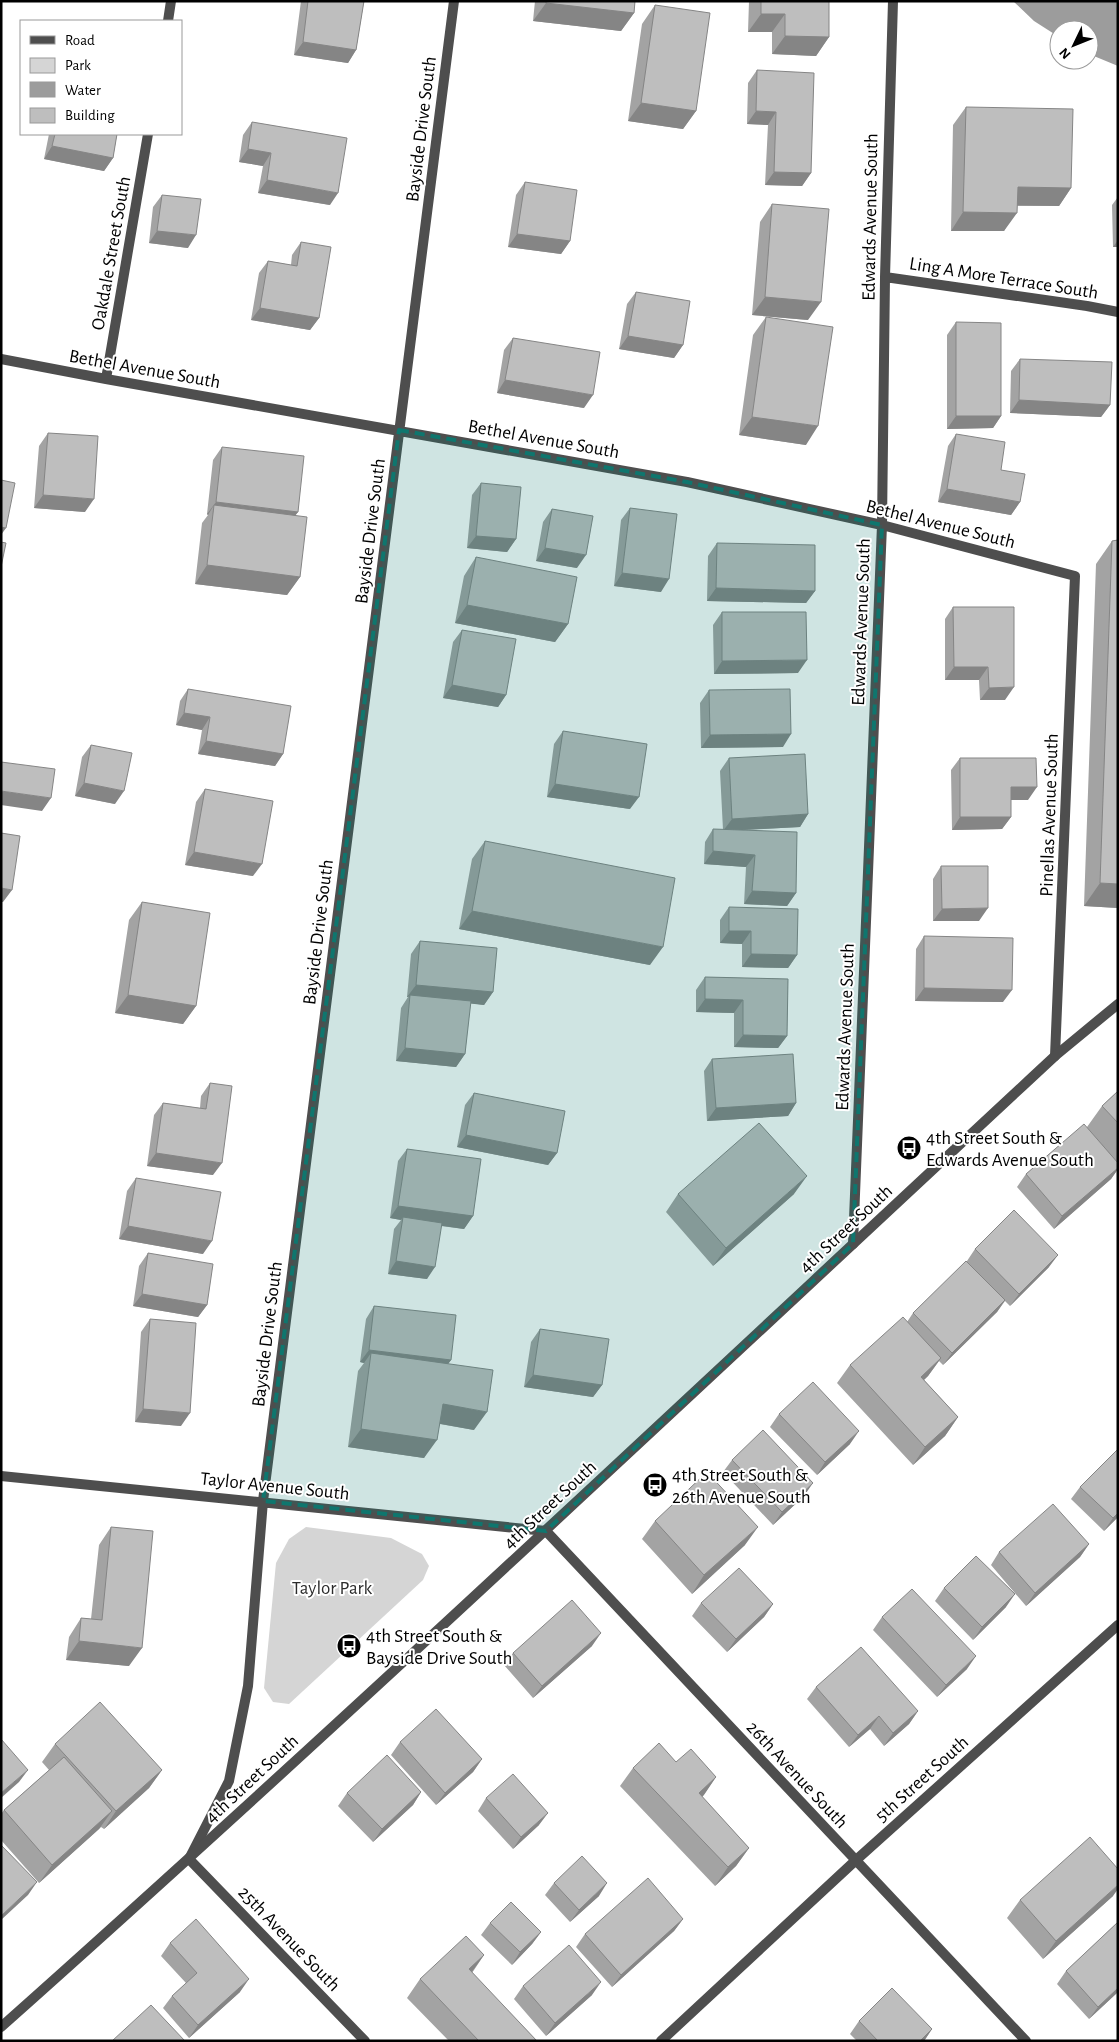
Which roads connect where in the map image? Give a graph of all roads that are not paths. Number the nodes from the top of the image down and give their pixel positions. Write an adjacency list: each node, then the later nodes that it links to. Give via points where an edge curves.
1 (171, 1): 4 (street)
2 (454, 1): 10 (street, Bayside Drive South)
3 (893, 1): 6 (street, Edwards Avenue South)
4 (168, 20)
5 (148, 135): 9 (street, Oakdale Street South)
6 (885, 277): 7 (street, Ling A More Terrace South); 11 (street, Edwards Avenue South)
7 (1118, 312)
8 (1, 359): 9 (street, Bethel Avenue South)
9 (106, 379): 10 (street, Bethel Avenue South)
10 (399, 430): 11 (street, Bethel Avenue South, via 687,482); 17 (street, Bayside Drive South)
11 (882, 525): 12 (street, Bethel Avenue South); 15 (street, Edwards Avenue South)
12 (1075, 576): 14 (street, Pinellas Avenue South)
13 (1118, 1004): 14 (street, 4th Street South)
14 (1055, 1056): 15 (street, 4th Street South)
15 (853, 1244): 18 (street, 4th Street South)
16 (1, 1476): 17 (street, Taylor Avenue South)
17 (262, 1501): 18 (street, Taylor Avenue South); 20 (street, Bayside Drive South, via 248,1686 231,1772)
18 (546, 1530): 20 (street, 4th Street South); 21 (street, 26th Avenue South)
19 (1118, 1625): 21 (street, 5th Street South)
20 (189, 1859): 22 (street, 4th Street South); 23 (street, 25th Avenue South)
21 (855, 1860): 24 (street, 5th Street South); 25 (street, 26th Avenue South)
22 (1, 2027)
23 (365, 2041)
24 (661, 2041)
25 (1026, 2041)

